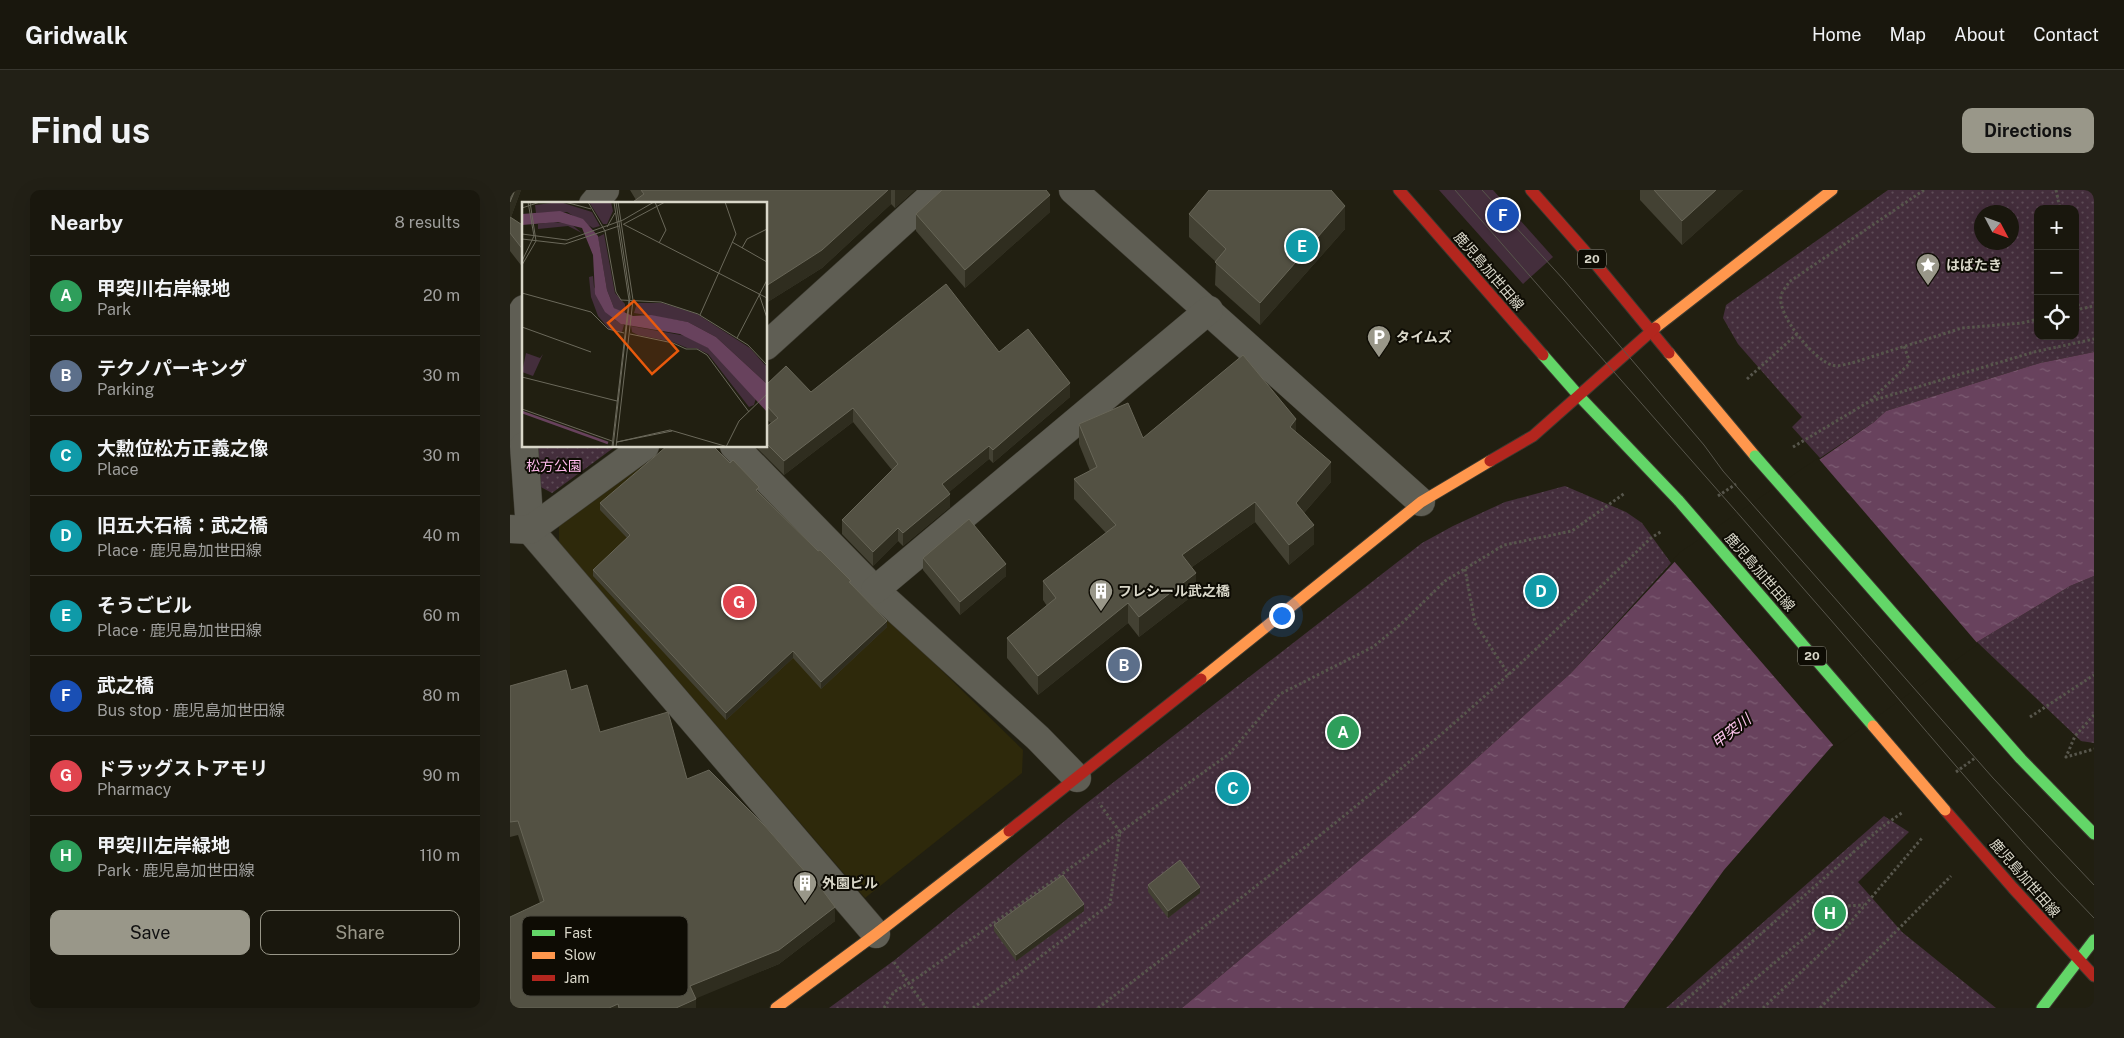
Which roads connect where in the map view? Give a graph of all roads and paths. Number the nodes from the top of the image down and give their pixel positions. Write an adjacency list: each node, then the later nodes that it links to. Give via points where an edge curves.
1 (605, 190): 9 (street)
2 (938, 190): 19 (street)
3 (1073, 190): 13 (street)
4 (1399, 190): 22 (main road, 鹿児島加世田線 / 20)
5 (1531, 190): 16 (main road, 20)
6 (1832, 190): 16 (main road)
7 (1924, 190): 17 (path, via 1789,282 1781,296 1782,309)
8 (2056, 190): 10 (path)
9 (596, 202)
10 (2059, 205)
11 (2094, 306): 12 (path)
12 (2079, 309)
13 (1209, 310): 32 (street); 36 (street)
14 (2034, 320): 20 (path, via 1962,328)
15 (518, 321): 24 (street)
16 (1651, 330): 22 (main road); 48 (main road, 20, bridge, via 1755,456 2020,758)
17 (1796, 334): 20 (path, via 1822,360 1834,366); 21 (path)
18 (2094, 339): 23 (path, via 2034,352)
19 (768, 344)
20 (1904, 346): 23 (path, via 1910,364)
21 (1747, 378)
22 (1579, 396): 32 (main road, via 1534,436); 55 (main road, 鹿児島加世田線 / 20, bridge, via 1679,501)
23 (1870, 401): 28 (path)
24 (522, 404)
25 (524, 448): 34 (street)
26 (642, 448): 34 (street)
27 (736, 448): 36 (street)
28 (1792, 448)
29 (1742, 480): 31 (path)
30 (1621, 496): 35 (path, via 1572,531 1504,545)
31 (1709, 501)
32 (1421, 502): 44 (main road)
33 (1668, 527): 37 (path, via 1651,538)
34 (520, 529): 52 (street)
35 (1465, 569): 37 (path, via 1475,623); 47 (path, via 1445,581 1373,647 1280,694 1229,754)
36 (875, 590): 44 (street, via 1038,738)
37 (1509, 675): 62 (path, via 1377,788)
38 (2094, 675): 40 (path)
39 (2094, 715): 41 (path, via 2075,736 2066,757)
40 (2025, 721)
41 (2094, 749)
42 (1977, 756): 43 (path)
43 (1954, 774)
44 (1077, 778): 52 (main road)
45 (1105, 810): 47 (path)
46 (1906, 810): 63 (path)
47 (1120, 832): 57 (path); 61 (path, via 1110,904)
48 (2094, 834)
49 (1922, 838): 51 (path)
50 (1951, 876): 66 (path)
51 (1865, 905): 64 (path, via 1843,906); 65 (path, via 1837,938)
52 (876, 934): 58 (main road)
53 (2094, 940): 55 (main road)
54 (894, 961): 57 (path)
55 (2078, 961): 56 (main road, 鹿児島加世田線 / 20); 67 (main road)
56 (2094, 976)
57 (910, 983): 59 (path, via 894,992); 60 (path)
58 (776, 1008)
59 (884, 1008)
60 (926, 1008)
61 (973, 1008)
62 (1098, 1008)
63 (1677, 1008)
64 (1720, 1008)
65 (1763, 1008)
66 (1820, 1008)
67 (2042, 1008)

